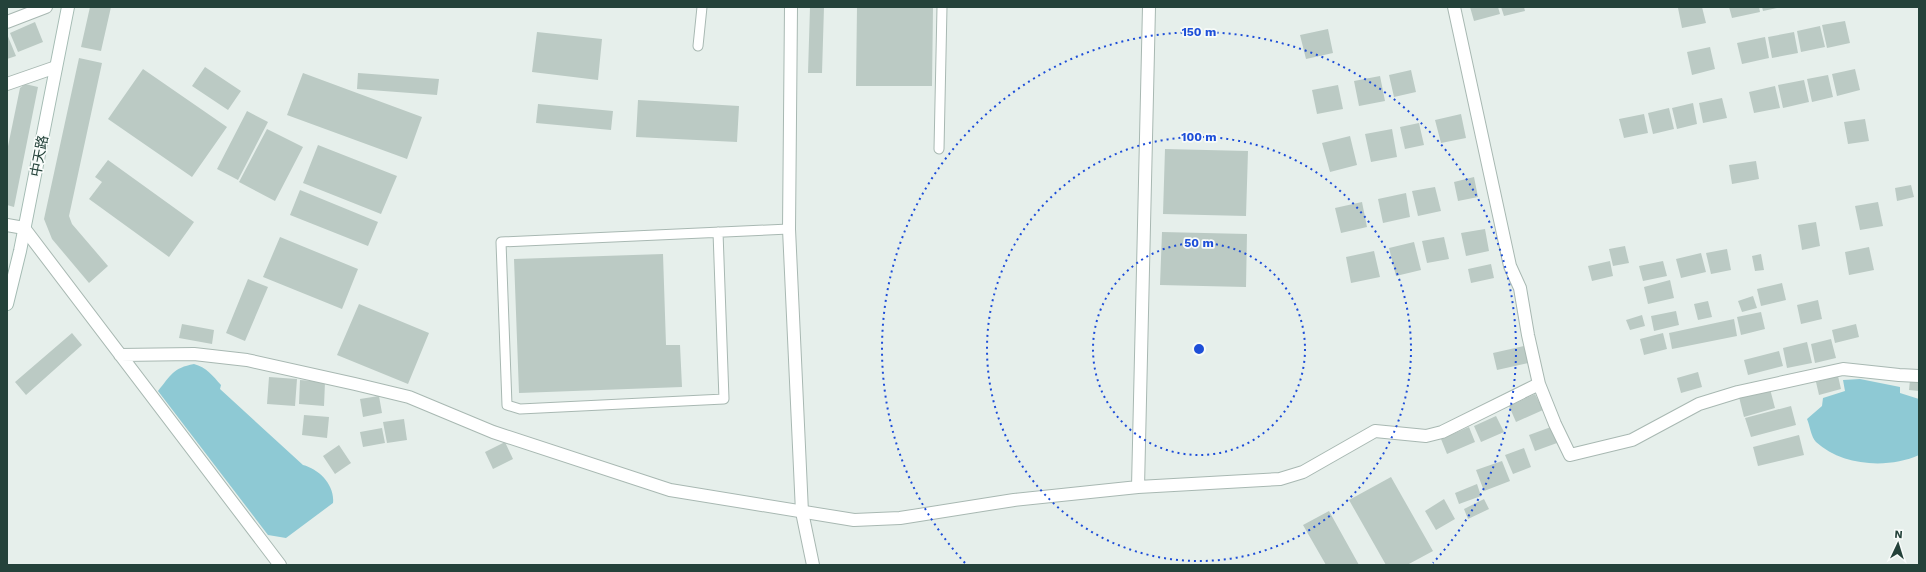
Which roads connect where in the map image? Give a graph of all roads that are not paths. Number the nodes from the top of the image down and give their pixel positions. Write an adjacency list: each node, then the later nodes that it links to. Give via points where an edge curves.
1 (46, 7): 8 (street)
2 (68, 7): 10 (street, 中天路)
3 (702, 7): 9 (lane)
4 (791, 7): 15 (street)
5 (942, 7): 12 (lane)
6 (1149, 7): 21 (street)
7 (1454, 7): 20 (street, via 1510,266 1520,288)
8 (7, 22)
9 (698, 46)
10 (56, 67): 11 (street); 14 (street, 中天路)
11 (7, 84)
12 (939, 148)
13 (7, 225): 14 (street)
14 (24, 228): 17 (street, 中天路); 18 (street)
15 (789, 229): 16 (lane); 22 (street)
16 (718, 232): 16 (lane, via 724,399 520,409 507,405 501,242)
17 (7, 304)
18 (120, 355): 22 (street, via 194,354 247,360 409,396 493,432 670,490); 23 (street)
19 (1919, 376): 20 (street, via 1843,369 1753,388 1699,404 1632,440 1570,455)
20 (1539, 384): 21 (street, via 1442,432 1426,436 1375,431 1303,472 1280,479)
21 (1138, 487): 22 (street, via 1014,500 900,518 854,520)
22 (802, 512): 24 (street)
23 (280, 565)
24 (813, 565)

